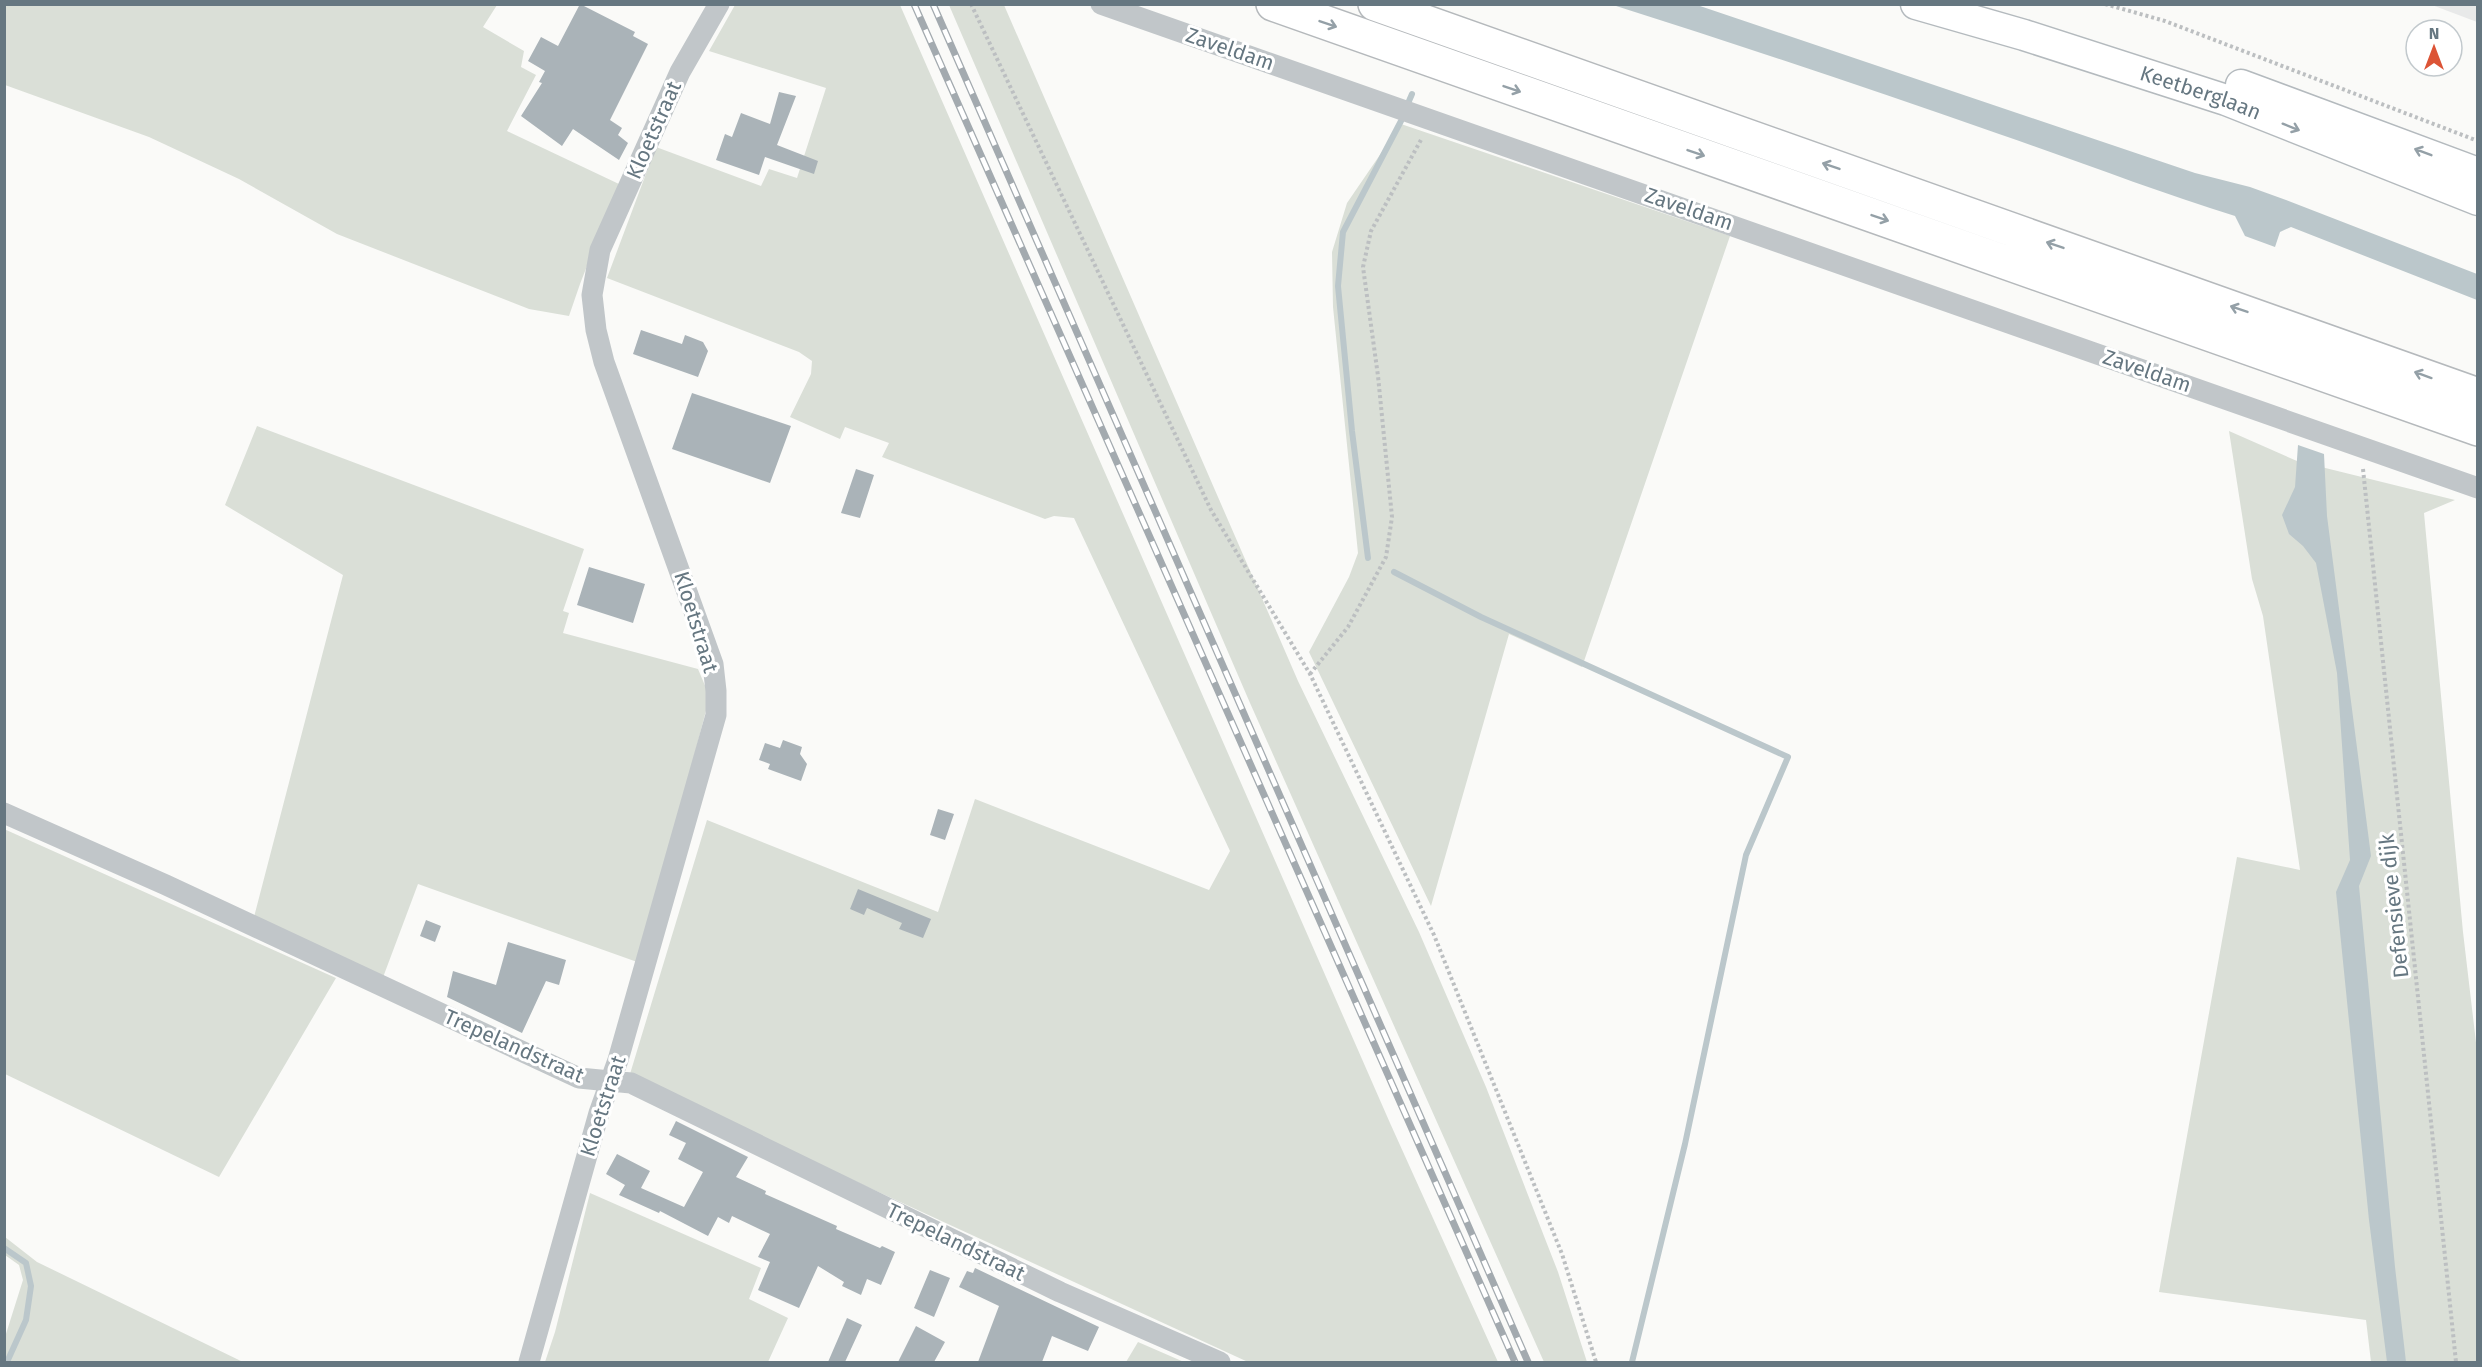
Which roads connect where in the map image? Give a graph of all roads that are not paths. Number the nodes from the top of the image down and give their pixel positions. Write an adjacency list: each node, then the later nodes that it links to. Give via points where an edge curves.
1 (718, 4): 13 (street, Kloetstraat, via 680,72 600,250 592,287 604,362 691,600 717,691 711,742)
2 (1101, 4): 11 (street, Zaveldam)
3 (1273, 4): 10 (highway, one-way to 10)
4 (1375, 4): 9 (highway, one-way to 4)
5 (1916, 4): 8 (main road, Keetberglaan, one-way to 8, via 2226,100)
6 (1985, 4): 7 (main road, Keetberglaan, one-way to 6, via 2237,84)
7 (2478, 173)
8 (2478, 200)
9 (2478, 395)
10 (2478, 429)
11 (2478, 488)
12 (4, 813): 13 (street, Trepelandstraat, via 579,1078)
13 (610, 1081): 14 (street, Kloetstraat); 15 (street, Trepelandstraat, via 631,1083 1060,1292)
14 (529, 1362)
15 (1220, 1362)

